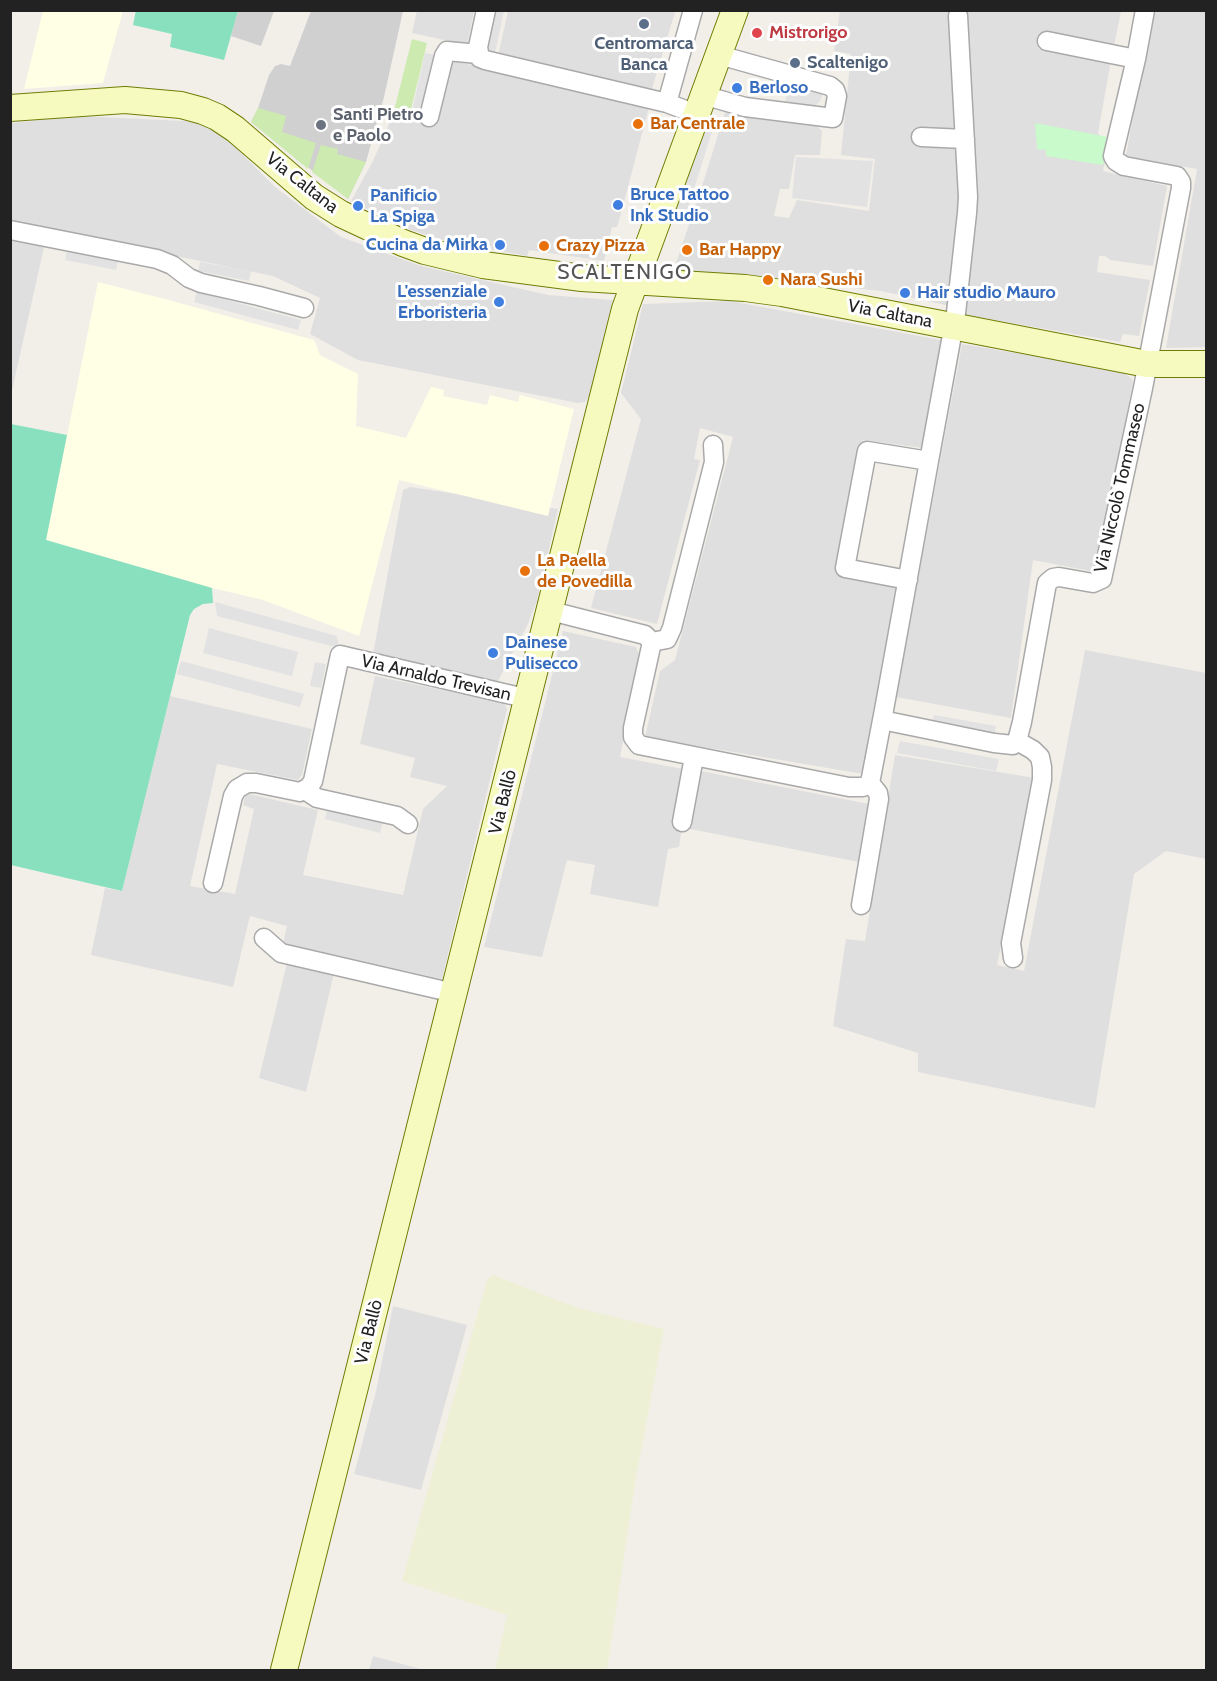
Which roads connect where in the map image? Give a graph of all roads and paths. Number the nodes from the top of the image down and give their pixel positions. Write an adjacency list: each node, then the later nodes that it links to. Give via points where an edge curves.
1 (486, 10): 7 (street)
2 (693, 10): 10 (street)
3 (735, 10): 8 (main road, Via Ballò)
4 (1145, 10): 9 (street)
5 (958, 16): 15 (street, Via Caltana)
6 (1047, 42): 9 (street)
7 (478, 54): 10 (street, via 484,60); 13 (street, via 447,51)
8 (719, 55): 11 (main road, Via Ballò); 11 (street, via 830,86 837,96 832,118)
9 (1136, 59): 20 (street, via 1113,156 1124,166 1177,176 1181,182)
10 (667, 102): 11 (street)
11 (700, 104): 17 (main road, Via Ballò)
12 (10, 108): 17 (main road, Via Caltana, via 125,100 203,111 235,129 314,197 403,243 483,265)
13 (429, 117)
14 (921, 137): 15 (street)
15 (965, 139): 19 (street, Via Caltana, via 968,197)
16 (10, 230): 18 (street, via 157,259 201,283)
17 (634, 282): 19 (main road, Via Caltana, via 782,293); 25 (main road, Via Ballò)
18 (304, 308)
19 (954, 327): 20 (main road, Via Caltana); 23 (street)
20 (1147, 364): 21 (main road, Via Caltana); 29 (street, Via Niccolò Tommaseo, via 1104,573 1093,584 1059,577 1045,586)
21 (1206, 364)
22 (713, 445): 26 (street, via 714,462 672,628 667,639)
23 (929, 461): 24 (street); 24 (street, via 867,451 845,568)
24 (908, 580): 28 (street)
25 (551, 611): 26 (street, via 645,635); 27 (main road, Via Ballò)
26 (652, 642): 30 (street, via 633,737 639,745 650,749)
27 (529, 699): 32 (street, Via Arnaldo Trevisan, via 340,655 313,781); 39 (main road, Via Ballò)
28 (882, 720): 29 (street, via 1006,745); 31 (street)
29 (1017, 741): 38 (street, via 1040,757 1042,780 1011,943)
30 (694, 757): 31 (street, via 849,787); 33 (street)
31 (870, 783): 36 (street, via 879,799)
32 (305, 790): 34 (street, via 317,798 398,816); 35 (street, via 292,792 247,783 237,789)
33 (682, 822)
34 (408, 824)
35 (213, 883)
36 (861, 905)
37 (264, 938): 39 (street, via 281,953)
38 (1013, 958)
39 (454, 993): 40 (main road, Via Ballò)
40 (284, 1671)

